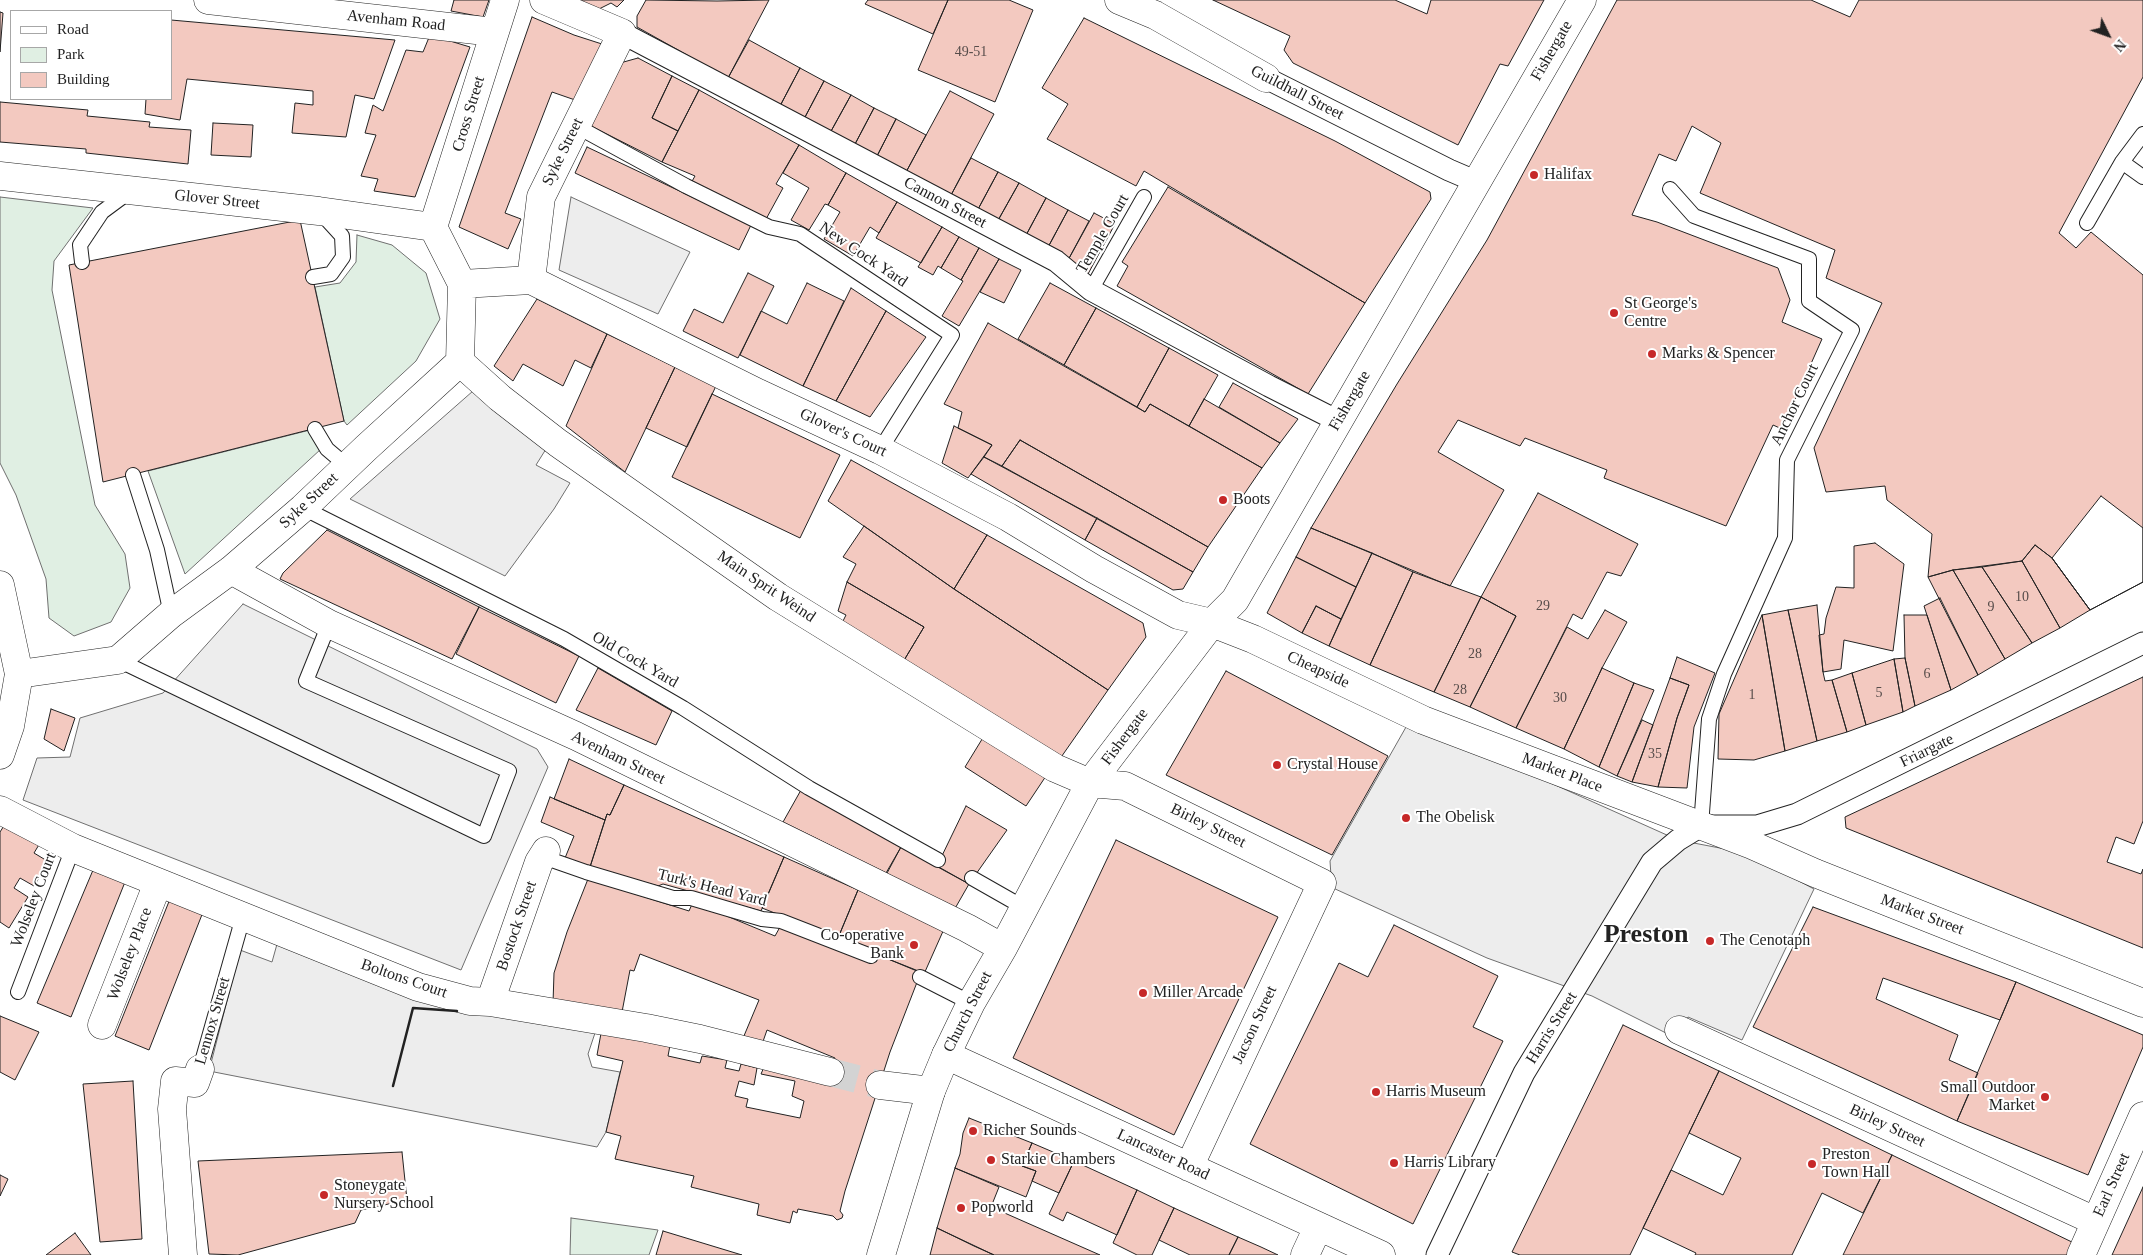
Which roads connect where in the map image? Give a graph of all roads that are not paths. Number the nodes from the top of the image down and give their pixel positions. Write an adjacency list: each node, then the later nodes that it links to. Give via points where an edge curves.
1 (208, 0): 7 (street, Avenham Road)
2 (505, 0): 7 (street, Cross Street)
3 (544, 0): 8 (street, Cannon Street)
4 (1118, 0): 6 (street, Guildhall Street)
5 (1582, 0): 15 (street, Fishergate)
6 (1159, 8): 9 (street, Guildhall Street)
7 (494, 32): 21 (street, Cross Street)
8 (622, 32): 10 (street, Syke Street); 26 (street, Cannon Street, via 1056,261)
9 (1266, 78): 15 (street, Guildhall Street)
10 (576, 126): 24 (street, Syke Street, via 541,197); 30 (lane, New Cock Yard, via 769,228 800,234 952,335)
11 (2143, 134): 12 (lane)
12 (2122, 162): 14 (lane); 20 (lane)
13 (0, 176): 17 (street, Glover Street)
14 (2143, 177)
15 (1478, 182): 28 (street, Fishergate)
16 (1670, 189): 46 (lane, Anchor Court, via 1694,216 1809,259 1809,301 1852,330 1787,460 1785,538 1724,674 1709,719)
17 (132, 190): 19 (street, Glover Street); 22 (lane, via 102,212 80,245)
18 (1144, 197): 26 (lane, Temple Court)
19 (320, 211): 21 (street, Glover Street); 23 (lane, via 342,236 344,257 331,274)
20 (2087, 223)
21 (433, 227): 25 (street)
22 (82, 262)
23 (313, 277)
24 (530, 280): 25 (street, Glover's Court); 30 (street, Glover's Court)
25 (462, 284): 27 (street)
26 (1091, 290): 28 (street, Cannon Street)
27 (460, 362): 31 (street, Syke Street); 44 (street, Main Sprit Weind, via 558,443 778,597 1055,768)
28 (1338, 422): 37 (street, Fishergate, via 1235,600)
29 (315, 428): 31 (lane, via 327,449)
30 (880, 450): 37 (street, Glover's Court, via 1008,516 1094,569 1178,615)
31 (347, 466): 33 (street, Syke Street)
32 (133, 474): 36 (lane, via 157,550)
33 (303, 508): 34 (street, Syke Street); 49 (lane, Old Cock Yard, via 564,639 683,708 809,788)
34 (232, 570): 36 (street, Syke Street); 38 (street, Avenham Street)
35 (0, 585): 40 (street)
36 (171, 614): 41 (street, Syke Street)
37 (1212, 623): 42 (street, Cheapside, via 1253,639); 44 (street, Fishergate)
38 (328, 624): 41 (lane, via 306,681 509,771 484,836); 55 (street, Avenham Street, via 576,736)
39 (2143, 643): 46 (street, Friargate, via 1797,814 1757,826)
40 (11, 658): 41 (street); 43 (street, via 10,726)
41 (118, 660)
42 (1423, 720): 46 (street, Market Place)
43 (0, 755)
44 (1090, 783): 51 (street, Birley Street, via 1125,786); 53 (street, Church Street)
45 (0, 810): 47 (street, Boltons Court)
46 (1701, 826): 61 (street, Market Street); 77 (street, Harris Street, via 1652,862 1524,1073)
47 (72, 848): 52 (street, Boltons Court); 58 (lane, Wolseley Court)
48 (545, 854): 56 (lane, Turk's Head Yard, via 673,898 691,898 762,919 781,921); 59 (street, Bostock Street, via 539,862)
49 (938, 860)
50 (972, 878): 53 (lane)
51 (1322, 883): 70 (street, Jacson Street)
52 (158, 884): 54 (street, Boltons Court); 62 (street, Wolseley Place)
53 (1023, 907): 55 (street, Church Street)
54 (243, 917): 59 (street, Boltons Court, via 418,987 470,1001); 65 (lane, Lennox Street)
55 (1003, 948): 60 (street, Church Street)
56 (871, 956)
57 (920, 977): 60 (lane)
58 (18, 992)
59 (490, 1002): 66 (street, Boltons Court, via 664,1031)
60 (971, 1003): 64 (street, Church Street)
61 (2143, 1003)
62 (102, 1025)
63 (1680, 1030): 71 (street, Birley Street)
64 (946, 1055): 68 (street, Church Street); 70 (street, Lancaster Road)
65 (200, 1069): 73 (street, Lennox Street, via 195,1083 175,1081 172,1109)
66 (830, 1072)
67 (880, 1085): 68 (street)
68 (931, 1090): 74 (street, Church Street)
69 (2143, 1116): 71 (street, Earl Street)
70 (1189, 1167): 72 (street, Lancaster Road)
71 (2095, 1222): 78 (street, Earl Street)
72 (1318, 1227): 75 (street); 76 (street, Lancaster Road)
73 (183, 1255)
74 (881, 1255)
75 (1305, 1255)
76 (1381, 1255)
77 (1437, 1255)
78 (2081, 1255)

